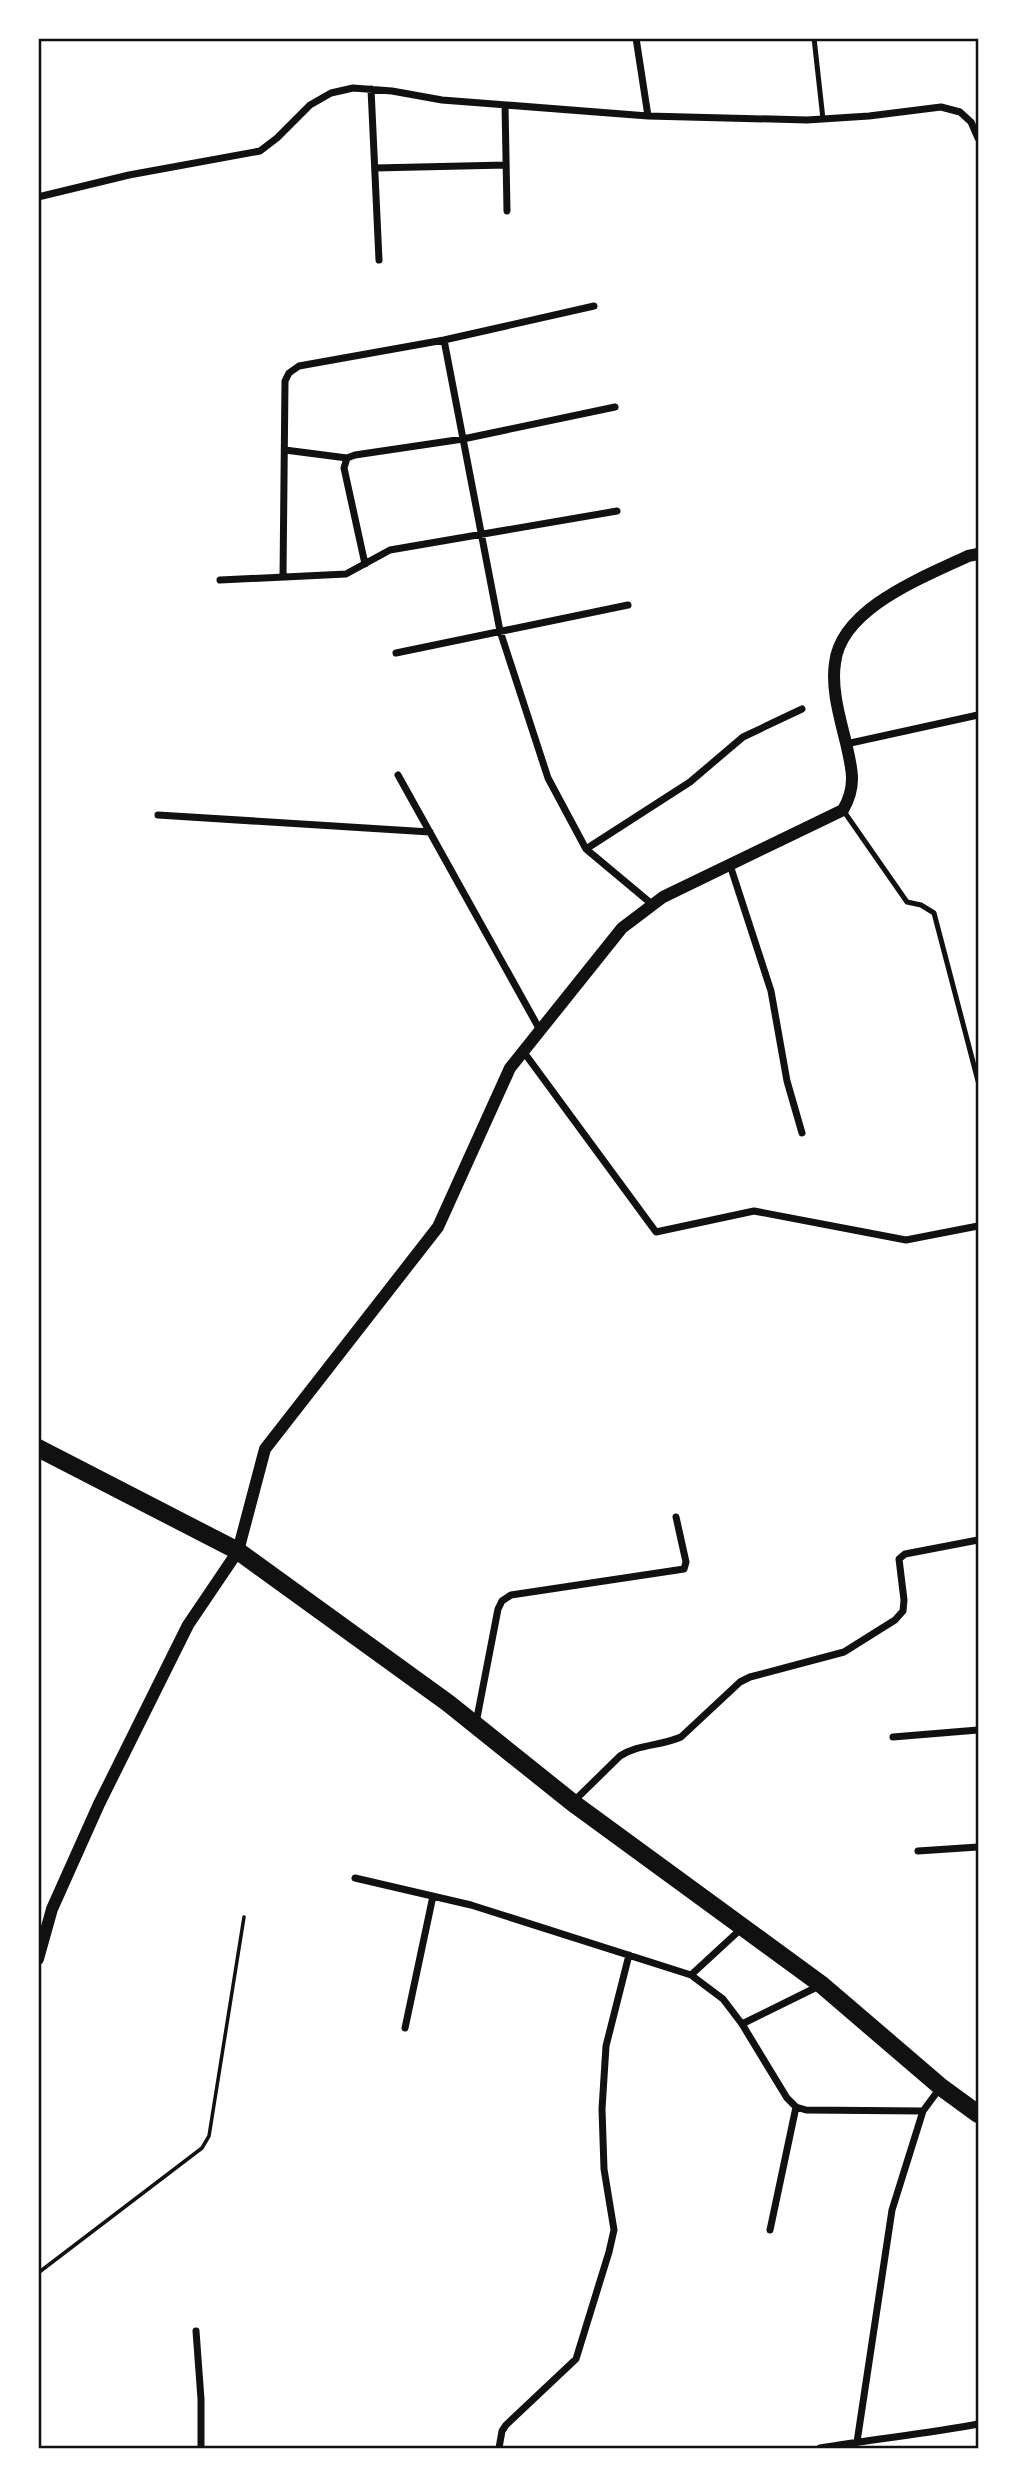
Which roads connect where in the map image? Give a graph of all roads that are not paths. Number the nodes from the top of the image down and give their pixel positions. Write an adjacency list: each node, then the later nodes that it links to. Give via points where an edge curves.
1 (636, 38): 5 (street)
2 (814, 38): 6 (lane)
3 (371, 89): 4 (street); 10 (street); 11 (street, via 331,93 310,105 260,150)
4 (505, 105): 5 (street); 9 (street)
5 (648, 116): 6 (street)
6 (823, 119): 7 (street, via 941,107 960,112)
7 (975, 123): 8 (street)
8 (978, 138)
9 (506, 165): 10 (street); 12 (street)
10 (375, 168): 13 (street)
11 (38, 197)
12 (507, 211)
13 (379, 260)
14 (594, 306): 15 (street)
15 (444, 340): 17 (street); 18 (street, via 299,366 285,381)
16 (615, 407): 17 (street)
17 (463, 439): 19 (street); 21 (street)
18 (285, 450): 19 (street); 24 (street)
19 (347, 458): 23 (street, via 344,468)
20 (617, 511): 21 (street)
21 (481, 535): 23 (street, via 390,550); 27 (street)
22 (978, 554): 31 (street, via 904,586 861,616 845,635 835,662 836,698)
23 (365, 564): 24 (street, via 346,574)
24 (283, 577): 25 (street)
25 (220, 580)
26 (628, 605): 27 (street)
27 (500, 631): 28 (street); 36 (street, via 548,778)
28 (396, 653)
29 (802, 709): 36 (street, via 743,737 690,782)
30 (978, 715): 31 (street)
31 (846, 744): 33 (street, via 852,793)
32 (398, 775): 35 (street)
33 (843, 810): 37 (street); 41 (lane, via 907,902 934,912)
34 (158, 815): 35 (street)
35 (430, 832): 39 (street)
36 (586, 849): 38 (street)
37 (730, 865): 38 (street); 43 (street, via 771,991 787,1082)
38 (653, 905): 39 (street, via 622,929)
39 (540, 1030): 40 (street)
40 (523, 1051): 44 (street, via 656,1231 754,1211 906,1240); 48 (street, via 510,1068 438,1227 265,1449)
41 (976, 1064): 42 (lane)
42 (978, 1081)
43 (802, 1133)
44 (978, 1226)
45 (38, 1448): 48 (main road)
46 (676, 1517): 49 (street, via 687,1562 684,1569 511,1595 502,1601)
47 (978, 1540): 52 (street, via 905,1554 898,1566 903,1611 895,1620 844,1652 740,1682 681,1737 620,1756)
48 (238, 1551): 49 (main road); 59 (street, via 188,1625 99,1804 52,1909)
49 (476, 1724): 52 (main road)
50 (978, 1730): 51 (street)
51 (893, 1737)
52 (573, 1803): 57 (main road)
53 (978, 1846): 54 (street)
54 (918, 1851)
55 (355, 1878): 56 (street)
56 (433, 1896): 58 (street); 63 (street)
57 (742, 1928): 60 (street); 61 (main road)
58 (629, 1955): 60 (street); 74 (street, via 607,2046 602,2109 604,2169 614,2230 609,2252 576,2359 506,2425)
59 (38, 1959)
60 (691, 1975): 62 (street, via 723,1999)
61 (822, 1985): 62 (street); 64 (main road)
62 (742, 2024): 65 (street)
63 (405, 2028)
64 (941, 2087): 66 (street); 67 (main road)
65 (796, 2107): 66 (street); 68 (street)
66 (923, 2111): 72 (street, via 892,2210)
67 (978, 2115)
68 (770, 2230)
69 (196, 2330): 73 (street)
70 (978, 2424): 71 (street)
71 (902, 2438): 72 (street); 76 (street)
72 (857, 2442): 75 (street)
73 (201, 2448)
74 (499, 2448)
75 (820, 2448)
76 (904, 2448)

